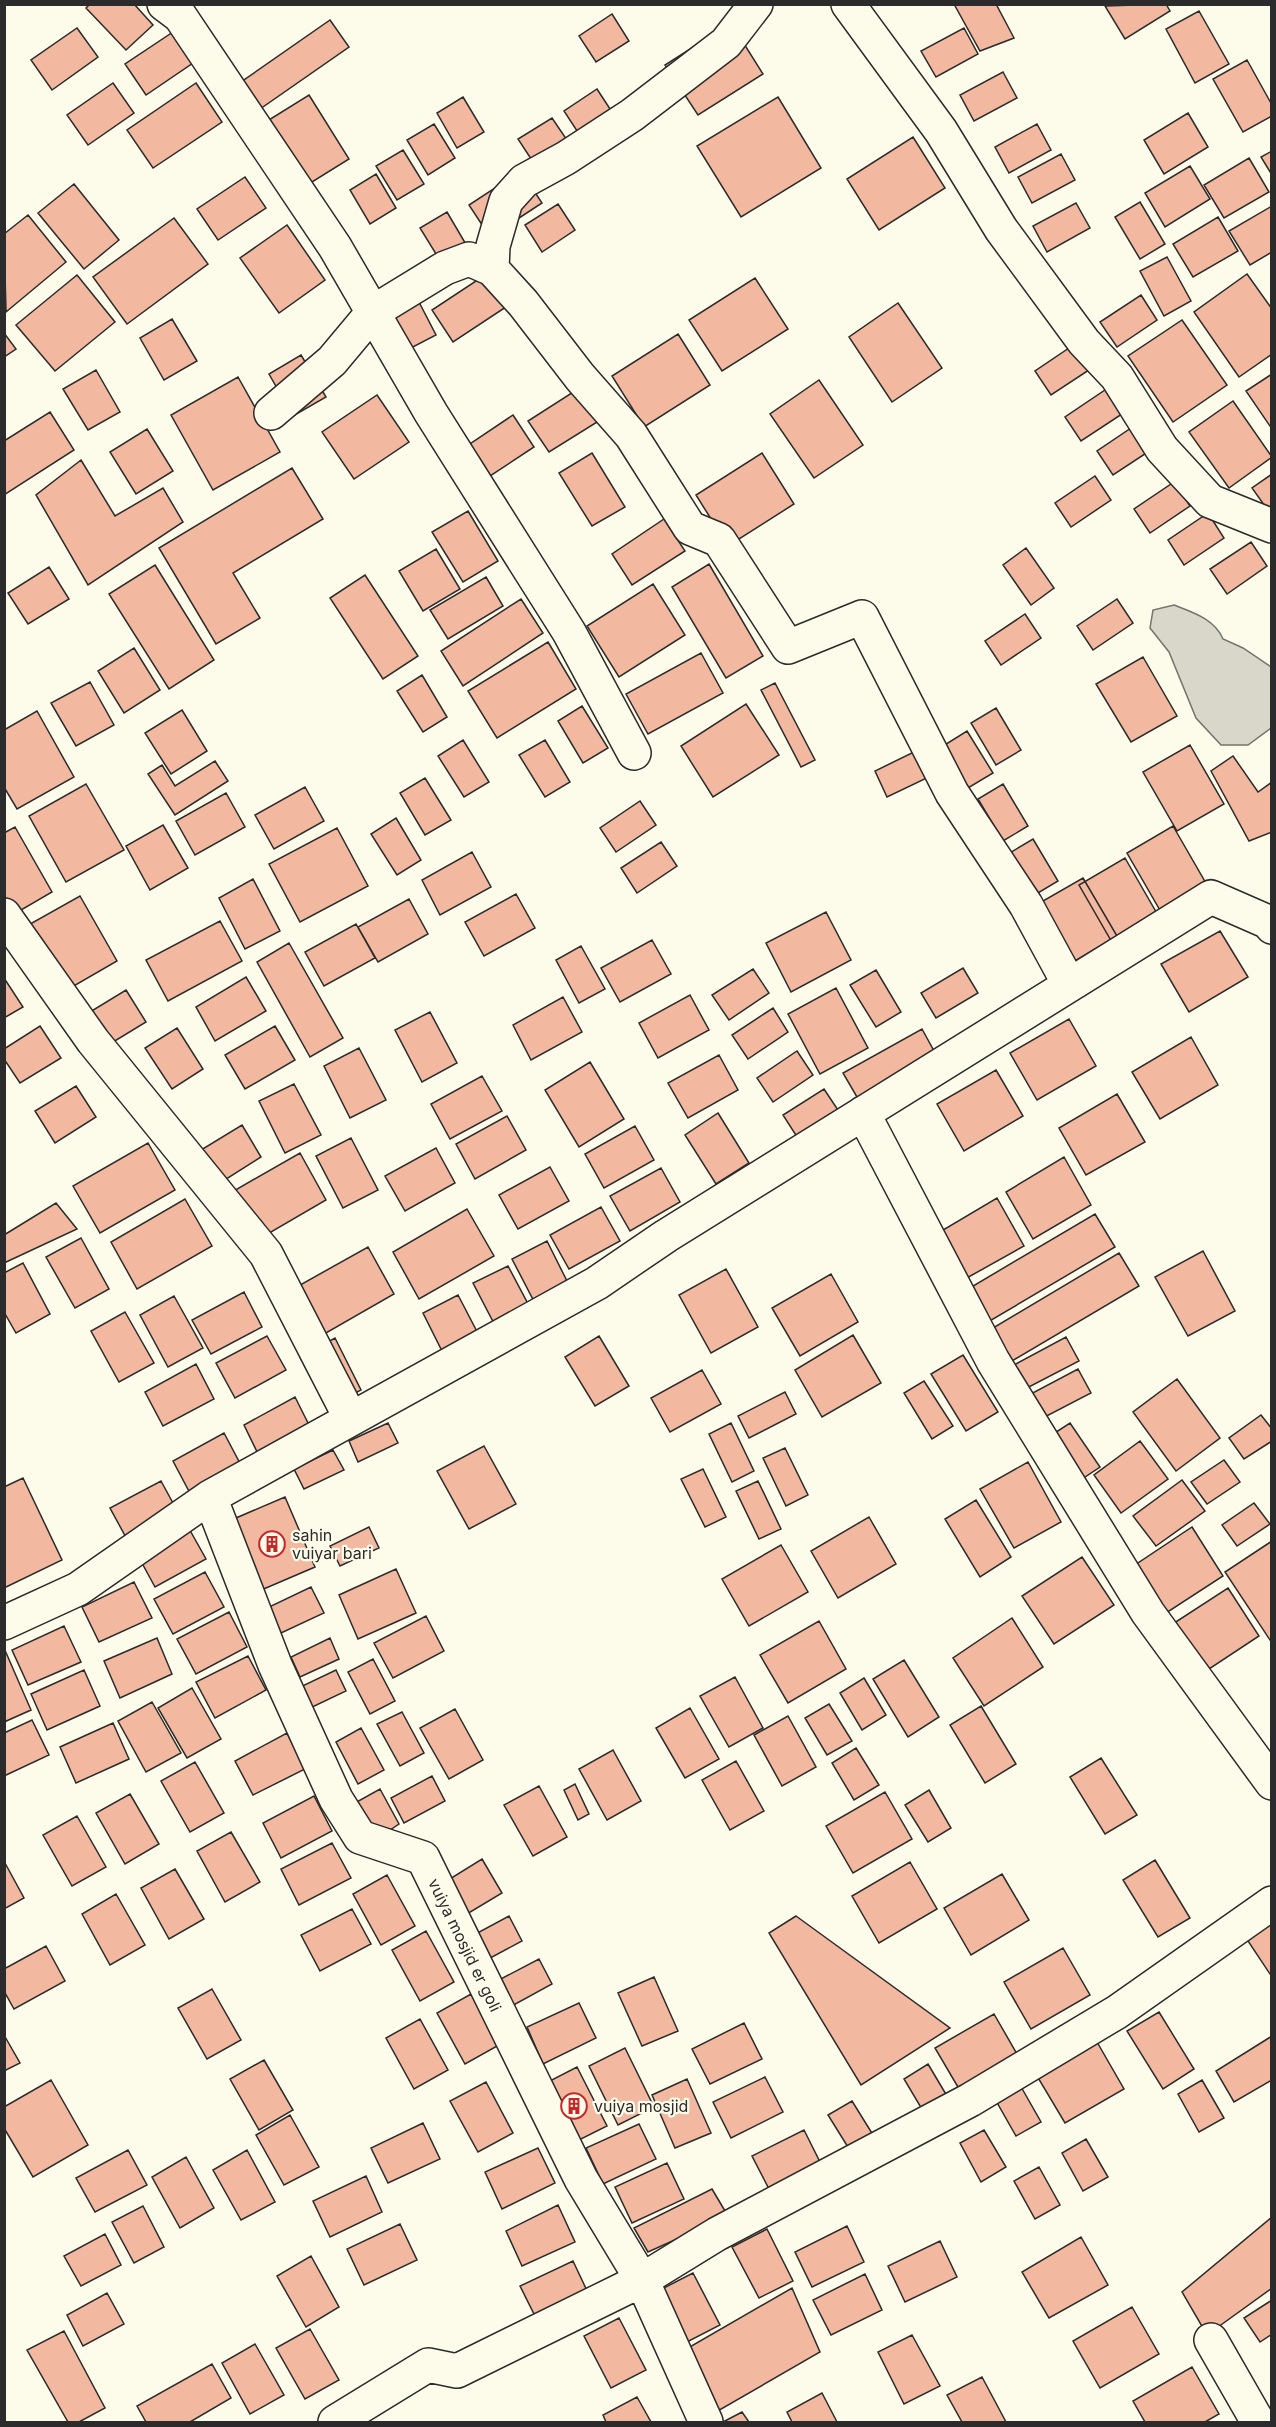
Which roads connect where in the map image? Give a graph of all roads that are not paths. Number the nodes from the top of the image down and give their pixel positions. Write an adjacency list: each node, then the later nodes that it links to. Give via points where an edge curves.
1 (164, 4): 5 (street, via 180,16 240,102)
2 (756, 4): 4 (street, via 726,43 632,115 524,180 506,201 493,246)
3 (848, 4): 7 (street, via 941,131 1000,229 1084,342 1117,377 1162,449 1210,501)
4 (492, 269): 5 (street, via 469,259); 11 (street, via 631,435 690,528 719,540 788,647 862,617 952,793 1026,905)
5 (374, 312): 6 (street, via 332,361); 8 (street, via 431,413 569,632)
6 (272, 413)
7 (1272, 526)
8 (634, 753)
9 (4, 915): 13 (street, via 93,1041 266,1254)
10 (1270, 923): 11 (street, via 1211,897)
11 (1069, 984): 12 (street)
12 (863, 1113): 13 (street, via 597,1283); 16 (street, via 993,1361 1148,1613)
13 (351, 1419): 14 (street)
14 (210, 1497): 15 (street, via 78,1589); 18 (street, vuiya mosjid er goli, via 275,1665 336,1799 360,1837 423,1858 581,2179)
15 (4, 1623)
16 (1272, 1783)
17 (1272, 1903): 18 (street, via 1117,2012 1029,2065 717,2234)
18 (642, 2280): 20 (street, via 457,2371 428,2365); 21 (street, vuiya mosjid er goli)
19 (1211, 2340): 22 (street)
20 (334, 2422)
21 (706, 2422)
22 (1258, 2422)

